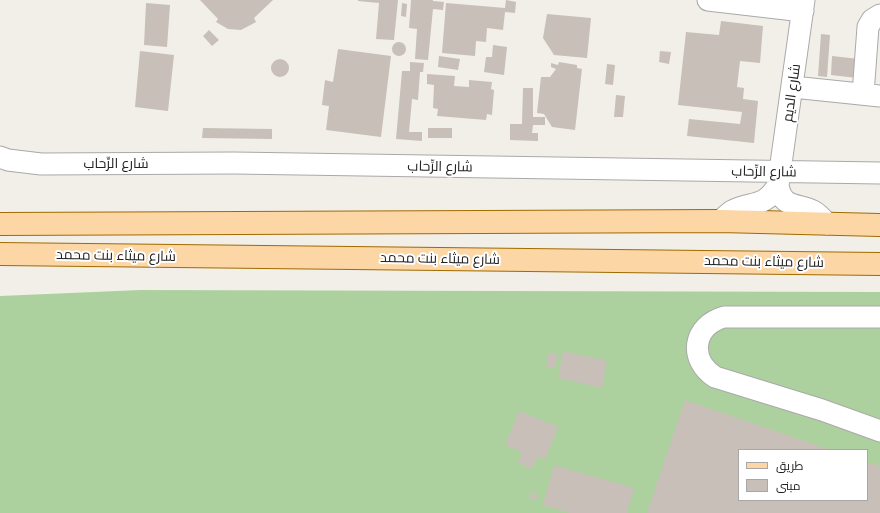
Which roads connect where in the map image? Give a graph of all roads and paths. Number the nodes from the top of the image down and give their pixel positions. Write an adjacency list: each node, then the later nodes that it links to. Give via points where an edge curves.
1 (708, 0): 2 (street)
2 (804, 5): 4 (street, شارع الديم)
3 (880, 15): 5 (street, via 872,20 868,27)
4 (793, 87): 5 (street); 8 (street, شارع الديم)
5 (872, 95)
6 (0, 157): 8 (street, شارع الرِّحاب, via 41,164 234,163)
7 (880, 173): 8 (street, شارع الرِّحاب)
8 (779, 179): 10 (street, via 769,197 763,202 733,211); 13 (street, via 782,197 786,202 814,212)
9 (0, 215): 12 (main road)
10 (720, 221): 12 (main road); 13 (main road)
11 (0, 224): 12 (main road)
12 (33, 224)
13 (827, 224): 14 (main road)
14 (880, 225)
15 (0, 254): 16 (main road, شارع ميثاء بنت محمد)
16 (28, 255): 17 (main road); 18 (main road, شارع ميثاء بنت محمد)
17 (0, 260)
18 (880, 264)
19 (880, 317): 20 (street, via 724,317 711,322 701,332 697,346 699,361 715,377)
20 (880, 431)

